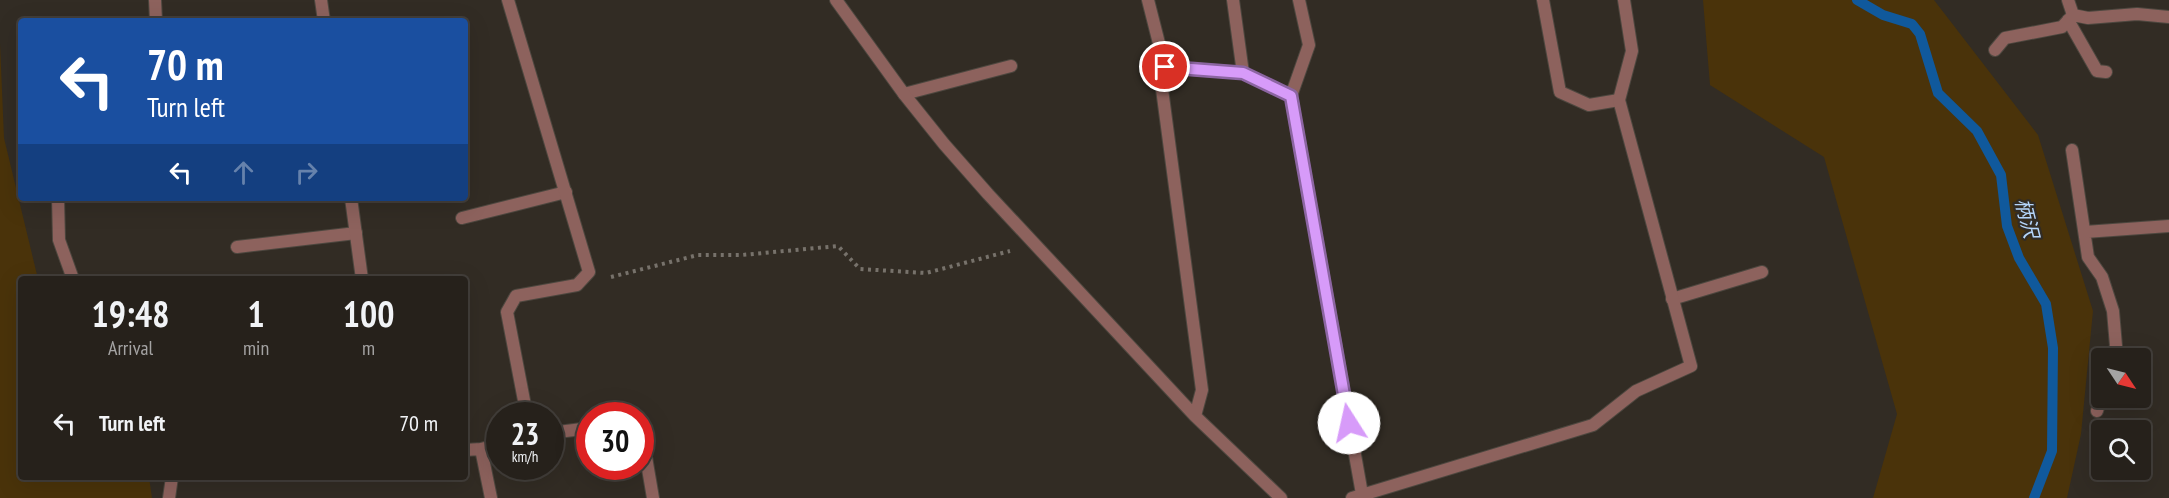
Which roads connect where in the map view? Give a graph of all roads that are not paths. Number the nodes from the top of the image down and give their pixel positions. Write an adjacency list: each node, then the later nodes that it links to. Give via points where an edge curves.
1 (154, 0): 13 (street)
2 (321, 0): 14 (street)
3 (508, 0): 24 (street)
4 (836, 0): 20 (street)
5 (1148, 0): 17 (street)
6 (1233, 0): 19 (street)
7 (1299, 0): 21 (street, via 1309,45)
8 (1543, 0): 22 (street, via 1560,92 1589,105)
9 (1624, 0): 22 (street, via 1632,51)
10 (2068, 0): 12 (street)
11 (2169, 16): 12 (street)
12 (2071, 17): 15 (street, via 2062,27 2005,38); 18 (street, via 2097,71)
13 (156, 18)
14 (324, 18)
15 (1995, 50)
16 (1011, 66): 20 (street)
17 (1165, 67): 19 (street); 40 (street, via 1162,89 1202,390)
18 (2106, 72)
19 (1243, 73): 21 (street)
20 (904, 94): 40 (street, via 944,144)
21 (1291, 96): 46 (street)
22 (1619, 100): 35 (street)
23 (2072, 150): 29 (street)
24 (566, 192): 27 (street); 37 (street, via 589,272 577,285 516,296 507,312)
25 (58, 201): 33 (street, via 59,240)
26 (351, 201): 30 (street)
27 (462, 218)
28 (2169, 226): 29 (street)
29 (2085, 232): 36 (street, via 2088,257 2102,277 2113,311)
30 (356, 233): 31 (street); 34 (street)
31 (237, 247)
32 (1762, 272): 35 (street)
33 (72, 276)
34 (362, 276)
35 (1671, 299): 46 (street, via 1691,366 1636,391 1593,425)
36 (2115, 348)
37 (524, 402)
38 (2098, 408): 39 (street)
39 (2097, 411)
40 (1195, 416): 50 (street)
41 (486, 448): 42 (street)
42 (481, 449): 43 (street); 48 (street)
43 (468, 450)
44 (172, 480): 47 (street)
45 (650, 480): 49 (street)
46 (1357, 496)
47 (169, 498)
48 (491, 498)
49 (653, 498)
50 (1281, 498)

